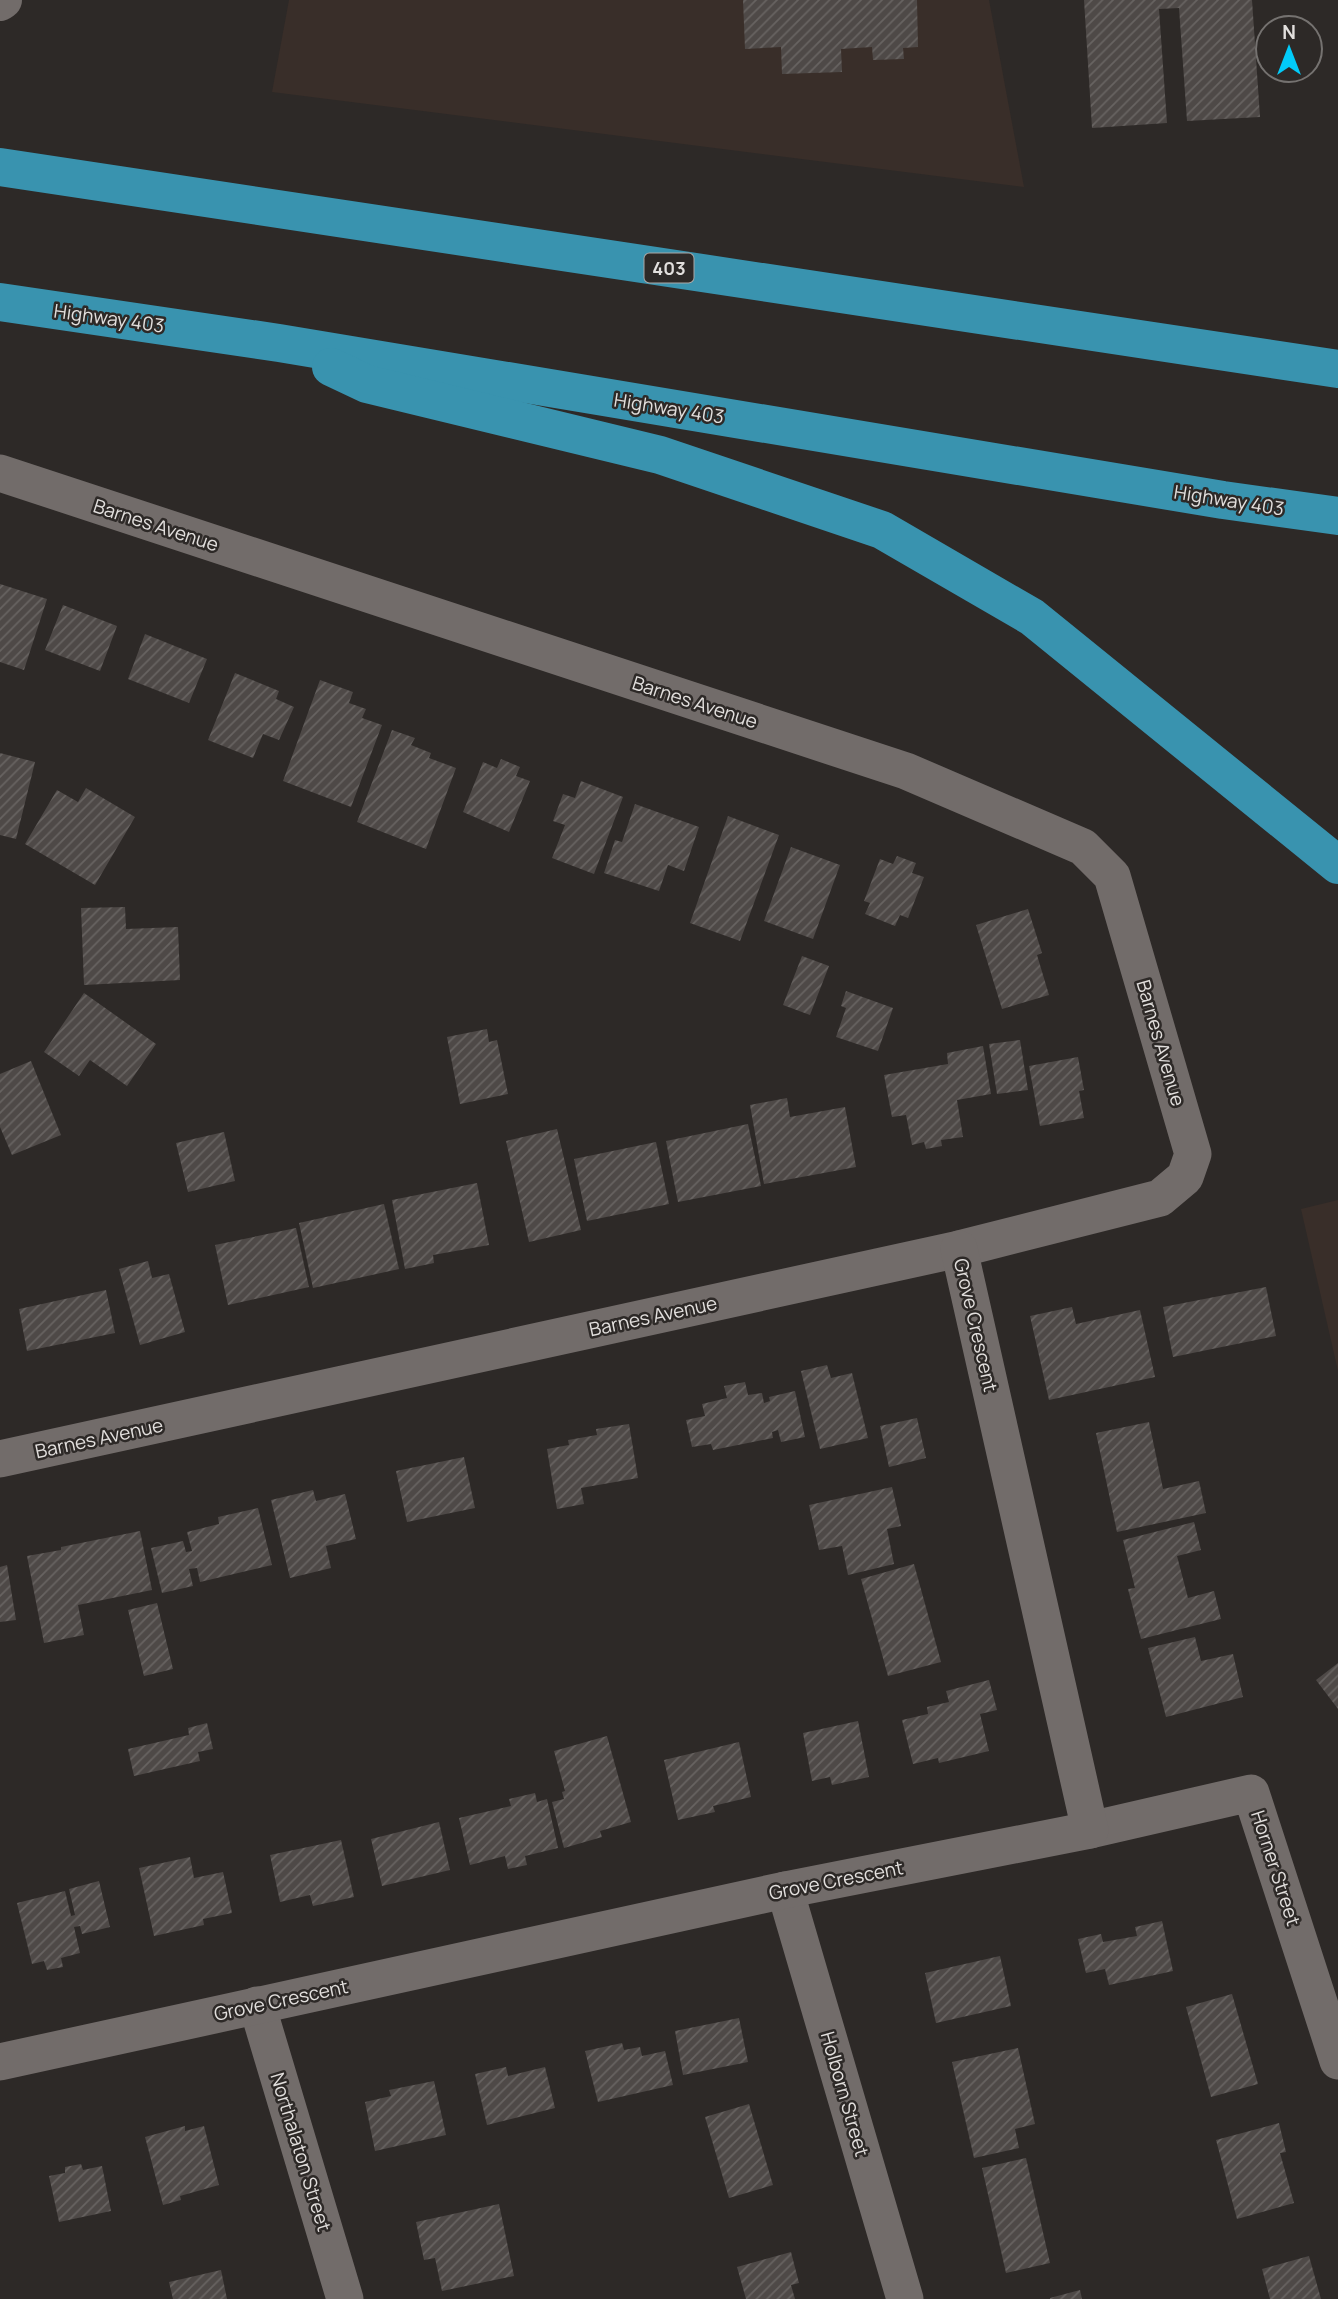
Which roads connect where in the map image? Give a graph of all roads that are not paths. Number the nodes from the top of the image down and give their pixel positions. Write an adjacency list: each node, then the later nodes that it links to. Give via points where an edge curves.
1 (0, 167): 4 (highway, 403)
2 (0, 302): 3 (highway, Highway 403)
3 (279, 343): 6 (highway, Highway 403); 7 (highway, via 367,384 660,455 882,530 1032,617)
4 (1338, 369)
5 (0, 473): 8 (street, Barnes Avenue, via 906,771 1083,847 1112,876 1193,1154 1185,1177 1160,1198)
6 (1338, 516)
7 (1338, 865)
8 (959, 1249): 9 (street, Barnes Avenue); 10 (street, Grove Crescent)
9 (0, 1459)
10 (1090, 1830): 11 (street, Grove Crescent); 13 (street, Horner Street, via 1251,1793)
11 (785, 1890): 12 (street, Grove Crescent); 16 (street, Holborn Street)
12 (257, 2005): 14 (street, Grove Crescent); 15 (street, Northalaton Street)
13 (1338, 2061)
14 (0, 2062)
15 (345, 2299)
16 (905, 2299)

